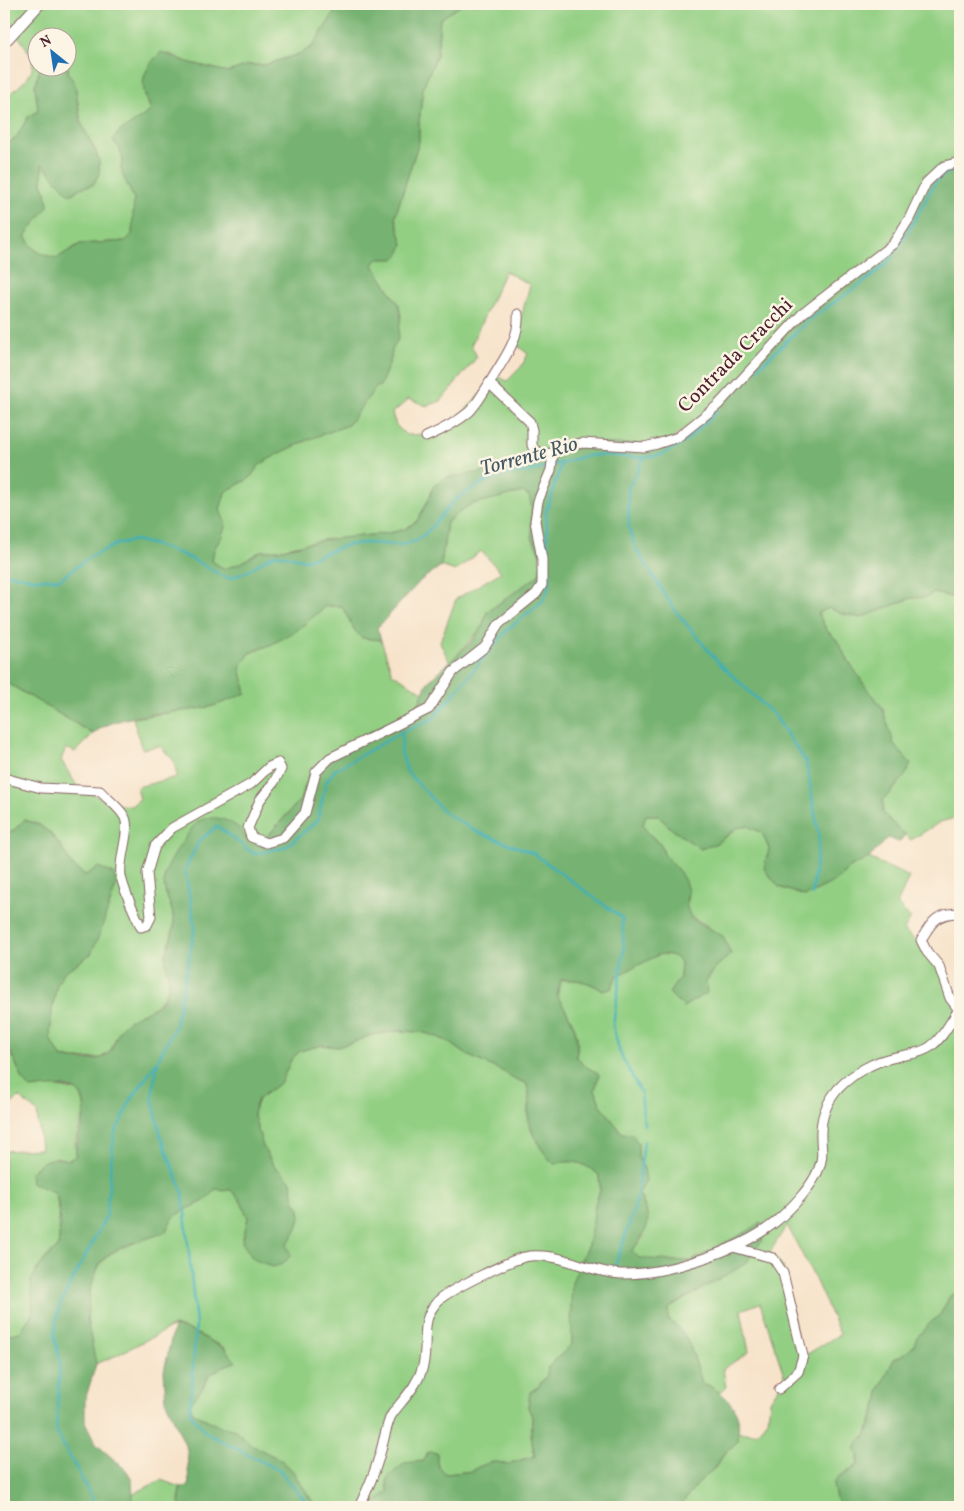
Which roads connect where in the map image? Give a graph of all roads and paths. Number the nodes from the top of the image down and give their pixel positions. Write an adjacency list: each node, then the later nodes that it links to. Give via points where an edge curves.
1 (39, 4): 2 (street)
2 (4, 42)
3 (960, 162): 7 (street, Contrada Cracchi, via 944,166 926,183 910,219 893,244 802,314 718,405 678,437 644,447 583,443 569,446)
4 (518, 314): 5 (street, via 519,325 507,355)
5 (489, 383): 6 (street, via 480,401 468,412 448,427); 7 (street, via 530,422 534,450)
6 (426, 437)
7 (553, 457): 8 (street, via 534,521 542,559 542,585 536,594 499,624 485,647 453,672 429,709 330,758 316,772 305,813 283,838 266,843 252,837 248,828 260,800 281,769 278,763 251,784 172,828 155,846 147,874 151,917 147,925 141,927 121,876 122,848 128,826 120,811 100,791 41,788)
8 (4, 778)
9 (960, 913): 10 (street, via 938,917 931,922 921,940 939,966 950,998)
10 (959, 1009): 11 (street, via 930,1047 919,1053 867,1066 838,1090 822,1115 822,1158 809,1187 760,1234)
11 (732, 1247): 12 (street, via 773,1258 783,1273 803,1356 798,1372); 13 (street, via 676,1266 622,1274 598,1272 550,1256 524,1256 442,1297 430,1311 425,1326 423,1365 418,1381 390,1416 379,1459)
12 (779, 1389)
13 (359, 1507)

